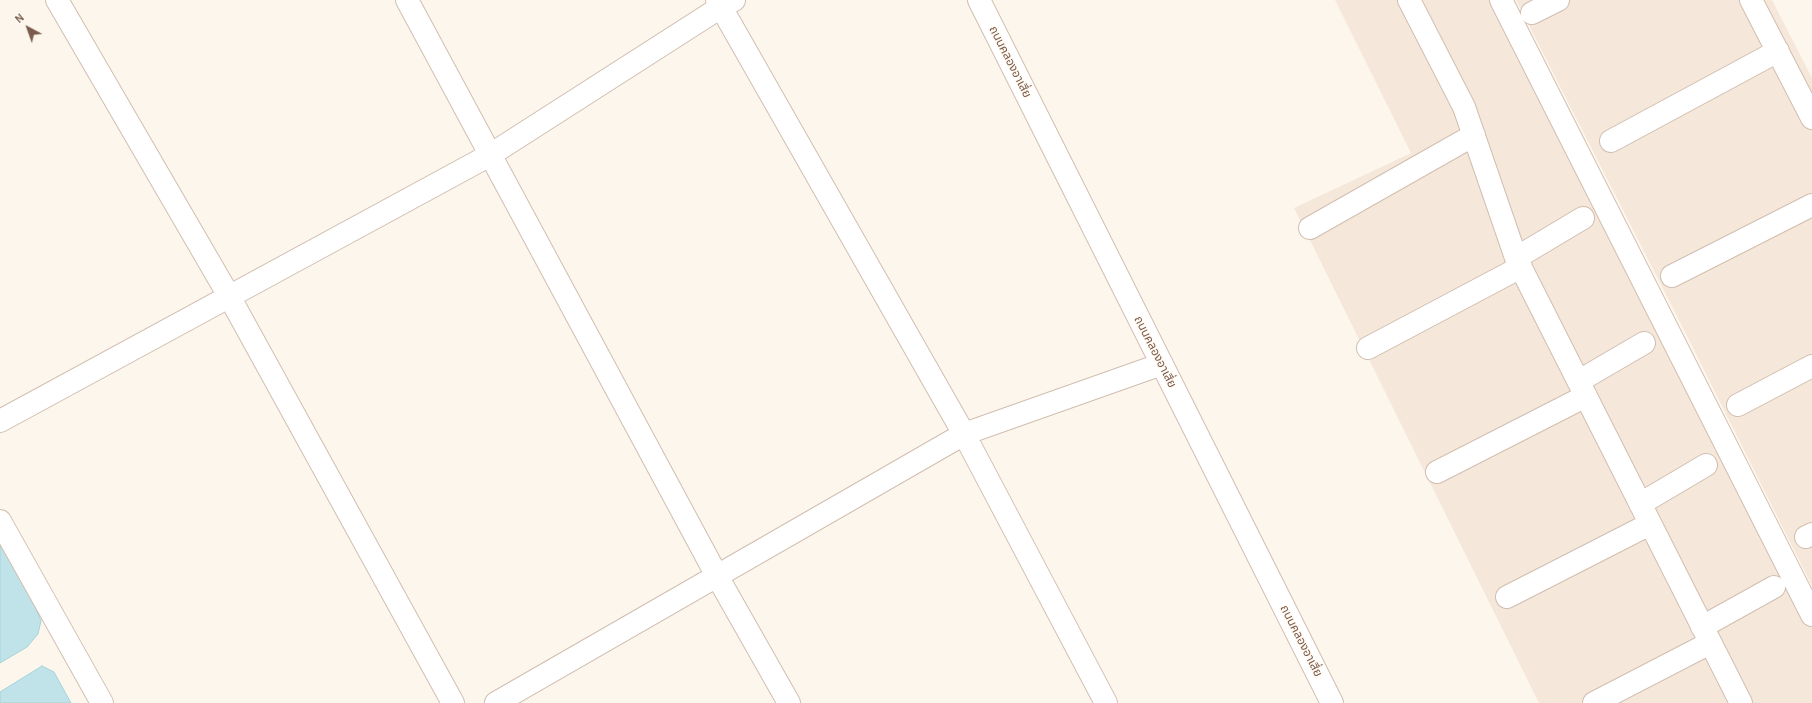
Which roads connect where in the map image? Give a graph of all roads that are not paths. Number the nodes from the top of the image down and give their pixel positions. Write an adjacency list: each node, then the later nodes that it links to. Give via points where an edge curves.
1 (57, 0): 20 (street)
2 (407, 0): 14 (street)
3 (979, 0): 23 (street, ถนนคลองอาเสี่ย)
4 (1409, 0): 12 (street, via 1464,107)
5 (1502, 0): 37 (street)
6 (1558, 0): 9 (street)
7 (1751, 0): 10 (street)
8 (724, 2): 14 (street); 28 (street)
9 (1532, 13)
10 (1778, 51): 11 (street); 13 (street)
11 (1812, 118)
12 (1474, 135): 17 (street); 18 (street)
13 (1610, 141)
14 (490, 155): 20 (street); 34 (street)
15 (1812, 205): 19 (street)
16 (1583, 218): 18 (street)
17 (1310, 228)
18 (1519, 263): 22 (street); 25 (street)
19 (1672, 276)
20 (229, 296): 27 (street); 40 (street)
21 (1644, 343): 25 (street)
22 (1368, 348)
23 (1162, 364): 28 (street); 44 (street, ถนนคลองอาเสี่ย)
24 (1812, 366): 26 (street)
25 (1582, 389): 30 (street); 31 (street)
26 (1738, 405)
27 (0, 421)
28 (964, 434): 34 (street); 43 (street)
29 (1706, 465): 31 (street)
30 (1437, 472)
31 (1640, 504): 33 (street)
32 (0, 521): 39 (street)
33 (1650, 524): 36 (street); 38 (street)
34 (717, 576): 41 (street); 42 (street)
35 (1774, 587): 38 (street)
36 (1507, 597)
37 (1812, 616)
38 (1706, 635): 45 (street); 46 (street)
39 (102, 703)
40 (453, 703)
41 (496, 703)
42 (789, 703)
43 (1106, 703)
44 (1332, 703)
45 (1594, 703)
46 (1741, 703)

